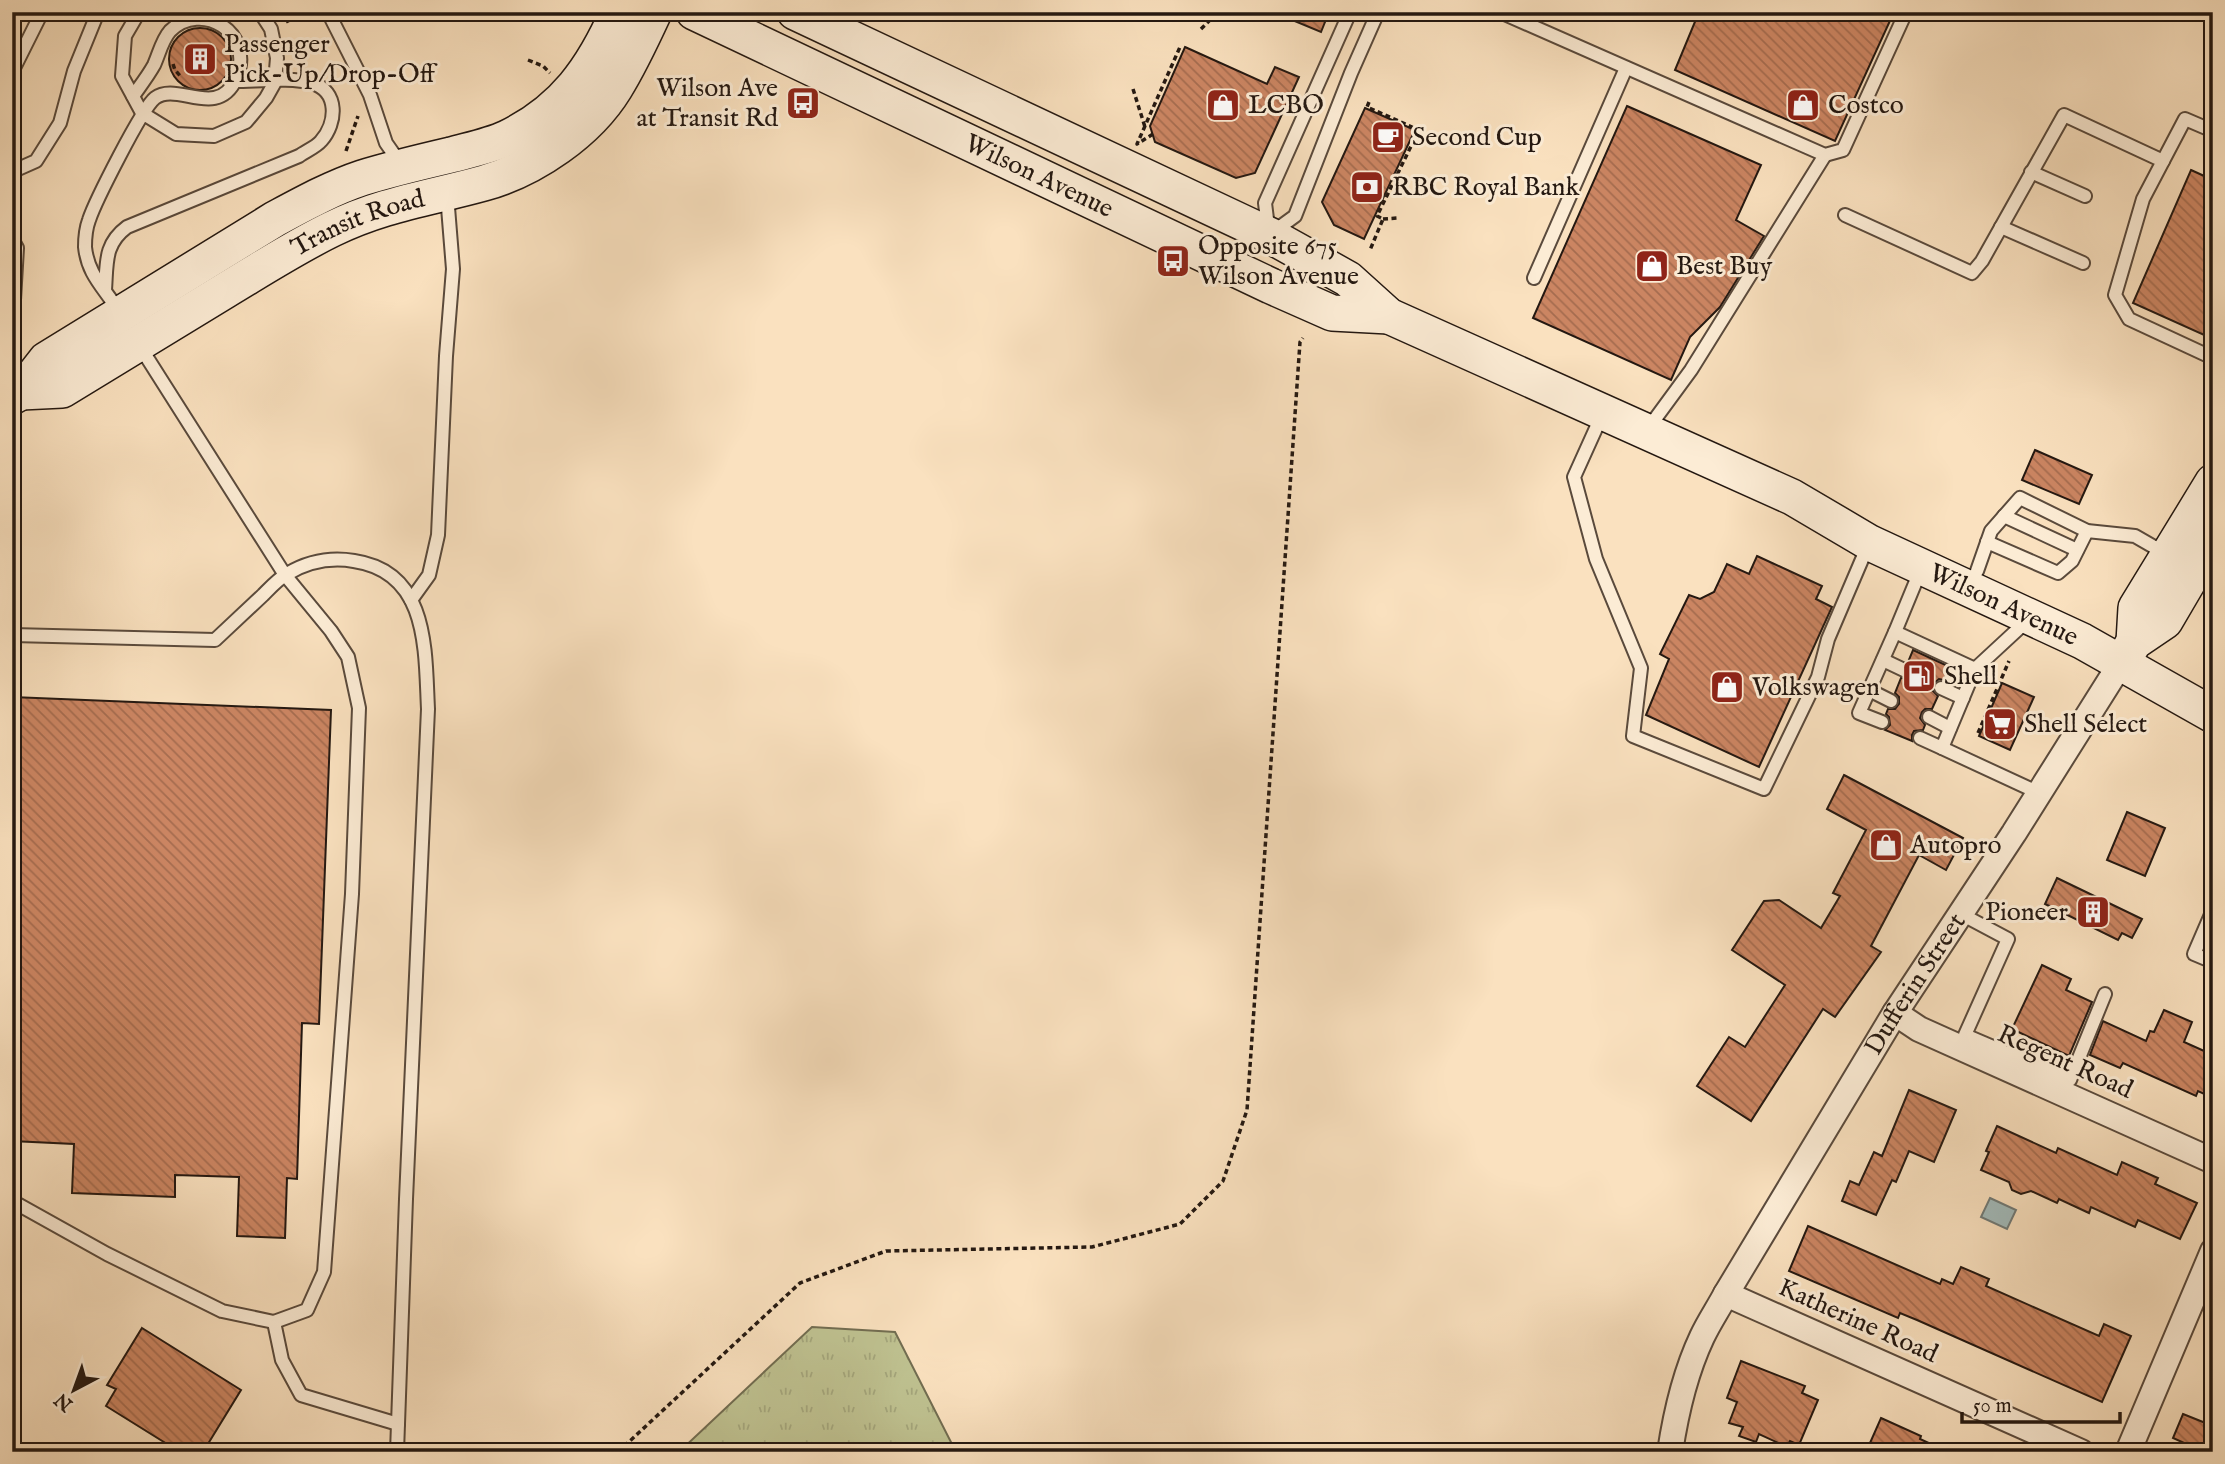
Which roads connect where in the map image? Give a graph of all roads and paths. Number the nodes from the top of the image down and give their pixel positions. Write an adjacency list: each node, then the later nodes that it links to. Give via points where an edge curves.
1 (19, 12): 18 (path)
2 (34, 12): 22 (lane)
3 (42, 12): 26 (lane)
4 (98, 12): 42 (lane, via 74,71 60,123 36,161 18,169)
5 (139, 12): 32 (lane, via 125,36 123,52 122,76)
6 (260, 12): 19 (lane)
7 (306, 12): 19 (path)
8 (328, 12): 44 (lane, via 370,95 386,143)
9 (618, 12): 44 (main road, Transit Road, via 586,73 556,106 536,122 473,150)
10 (654, 12): 44 (main road, Transit Road, via 614,90 597,112 547,153 486,182)
11 (694, 12): 54 (main road, Wilson Avenue)
12 (794, 12): 50 (main road, Wilson Avenue)
13 (1350, 12): 50 (lane, via 1265,203)
14 (1378, 12): 50 (lane, via 1295,216)
15 (1500, 12): 25 (lane)
16 (1906, 12): 40 (lane, via 1843,150)
17 (1210, 19): 20 (path)
18 (12, 25)
19 (271, 29): 30 (lane)
20 (1200, 29)
21 (1181, 47): 36 (path)
22 (12, 57)
23 (172, 58): 28 (path)
24 (528, 60): 27 (path)
25 (1626, 68): 40 (lane); 55 (lane)
26 (12, 72)
27 (552, 75)
28 (185, 81)
29 (235, 81): 30 (lane); 32 (lane, via 241,61 239,43 218,22 201,19 170,31); 35 (lane, via 221,95 202,99 166,93)
30 (275, 82): 35 (lane, via 246,122 214,136 176,134); 58 (lane, via 312,83 323,88 334,114 330,129 320,143 299,156 117,234 107,251)
31 (1133, 89): 36 (path)
32 (134, 96): 35 (lane)
33 (1368, 102): 48 (path, via 1367,107 1412,127 1416,136 1377,216)
34 (357, 107): 39 (path, via 358,118)
35 (142, 113): 58 (lane, via 86,230 85,245 97,284)
36 (1145, 127): 38 (path, via 1138,144)
37 (2213, 131): 41 (lane, via 2185,119)
38 (1153, 134)
39 (346, 151)
40 (1825, 155): 63 (lane, via 1691,370)
41 (2162, 161): 43 (lane, via 2064,115); 60 (lane, via 2143,199 2115,295 2129,319)
42 (12, 166)
43 (2031, 172): 45 (lane); 49 (lane)
44 (420, 184): 58 (main road, Transit Road, via 361,179 306,202); 75 (lane, via 453,269 438,536 429,575)
45 (2085, 196)
46 (1845, 215): 49 (lane, via 1972,273)
47 (1398, 218): 48 (path)
48 (1383, 219): 52 (path)
49 (2001, 227): 53 (lane)
50 (1269, 235): 54 (main road); 57 (main road, Wilson Avenue, via 1348,279)
51 (12, 239): 56 (lane, via 17,248)
52 (1370, 250)
53 (2083, 264)
54 (1251, 277): 57 (main road, Wilson Avenue, via 1332,313)
55 (1534, 278)
56 (12, 302)
57 (1389, 316): 62 (main road, Wilson Avenue)
58 (124, 321): 61 (main road, Transit Road, via 46,360); 74 (lane)
59 (1303, 338): 111 (path, via 1247,1111 1223,1181 1180,1224 1092,1247 886,1251 800,1283)
60 (2213, 358)
61 (16, 395)
62 (1604, 412): 63 (main road, Wilson Avenue); 69 (lane, via 1574,477 1596,559 1641,668 1633,736 1765,789 1818,677 1828,639)
63 (1646, 431): 65 (main road, Wilson Avenue)
64 (2213, 482): 71 (main road, Dufferin Street)
65 (1792, 497): 69 (main road, Wilson Avenue); 72 (main road, Wilson Avenue)
66 (2004, 516): 67 (lane, via 2020,498); 70 (lane); 72 (lane, via 1991,531)
67 (2087, 531): 70 (lane); 71 (lane, via 2135,536)
68 (2213, 539): 79 (main road, Dufferin Street, via 2165,621)
69 (1870, 543): 73 (main road, Wilson Avenue)
70 (2077, 550): 72 (lane, via 2058,573)
71 (2168, 555): 79 (main road, Dufferin Street, via 2136,608)
72 (1982, 556): 79 (main road, Wilson Avenue, via 2117,633)
73 (1922, 568): 76 (main road, Wilson Avenue); 77 (lane)
74 (285, 575): 75 (lane, via 317,561 373,564 398,582); 78 (lane, via 215,640); 108 (lane, via 348,657 359,708 352,894 324,1272 307,1310)
75 (411, 600): 109 (lane, via 424,638 428,709)
76 (2030, 618): 79 (main road, Wilson Avenue, via 2082,641); 82 (lane)
77 (1895, 632): 81 (lane); 82 (lane)
78 (12, 635)
79 (2127, 652): 86 (main road, Wilson Avenue); 89 (main road, Wilson Avenue); 96 (street, Dufferin Street)
80 (2010, 659): 93 (path)
81 (1883, 660): 83 (lane); 85 (lane)
82 (1975, 669): 87 (lane)
83 (1905, 670)
84 (1941, 688): 87 (lane)
85 (1869, 691): 88 (lane); 91 (lane, via 1859,713)
86 (2213, 692)
87 (1962, 698): 92 (lane)
88 (1891, 701)
89 (2213, 715)
90 (1929, 717): 92 (lane)
91 (1882, 722)
92 (1950, 728): 95 (lane)
93 (1978, 733)
94 (1920, 738): 95 (lane)
95 (1942, 748): 96 (lane)
96 (2039, 793): 98 (street, Dufferin Street)
97 (2213, 910): 99 (lane, via 2194,954)
98 (1961, 914): 101 (street, Dufferin Street); 102 (lane, via 2008,939 1965,1035)
99 (2213, 962)
100 (2105, 993): 103 (lane)
101 (1895, 1013): 102 (street, Regent Road, via 1919,1029); 107 (street, Dufferin Street)
102 (1996, 1055): 103 (street, Regent Road)
103 (2067, 1087): 104 (street, Regent Road)
104 (2213, 1161)
105 (12, 1201): 108 (lane, via 222,1311)
106 (2213, 1251): 114 (street)
107 (1726, 1294): 112 (street, Dufferin Street, via 1687,1376); 113 (street, Katherine Road)
108 (274, 1322): 109 (lane, via 282,1360 301,1395)
109 (398, 1424): 110 (lane)
110 (397, 1452)
111 (618, 1452)
112 (1670, 1452)
113 (2081, 1452)
114 (2128, 1452)

